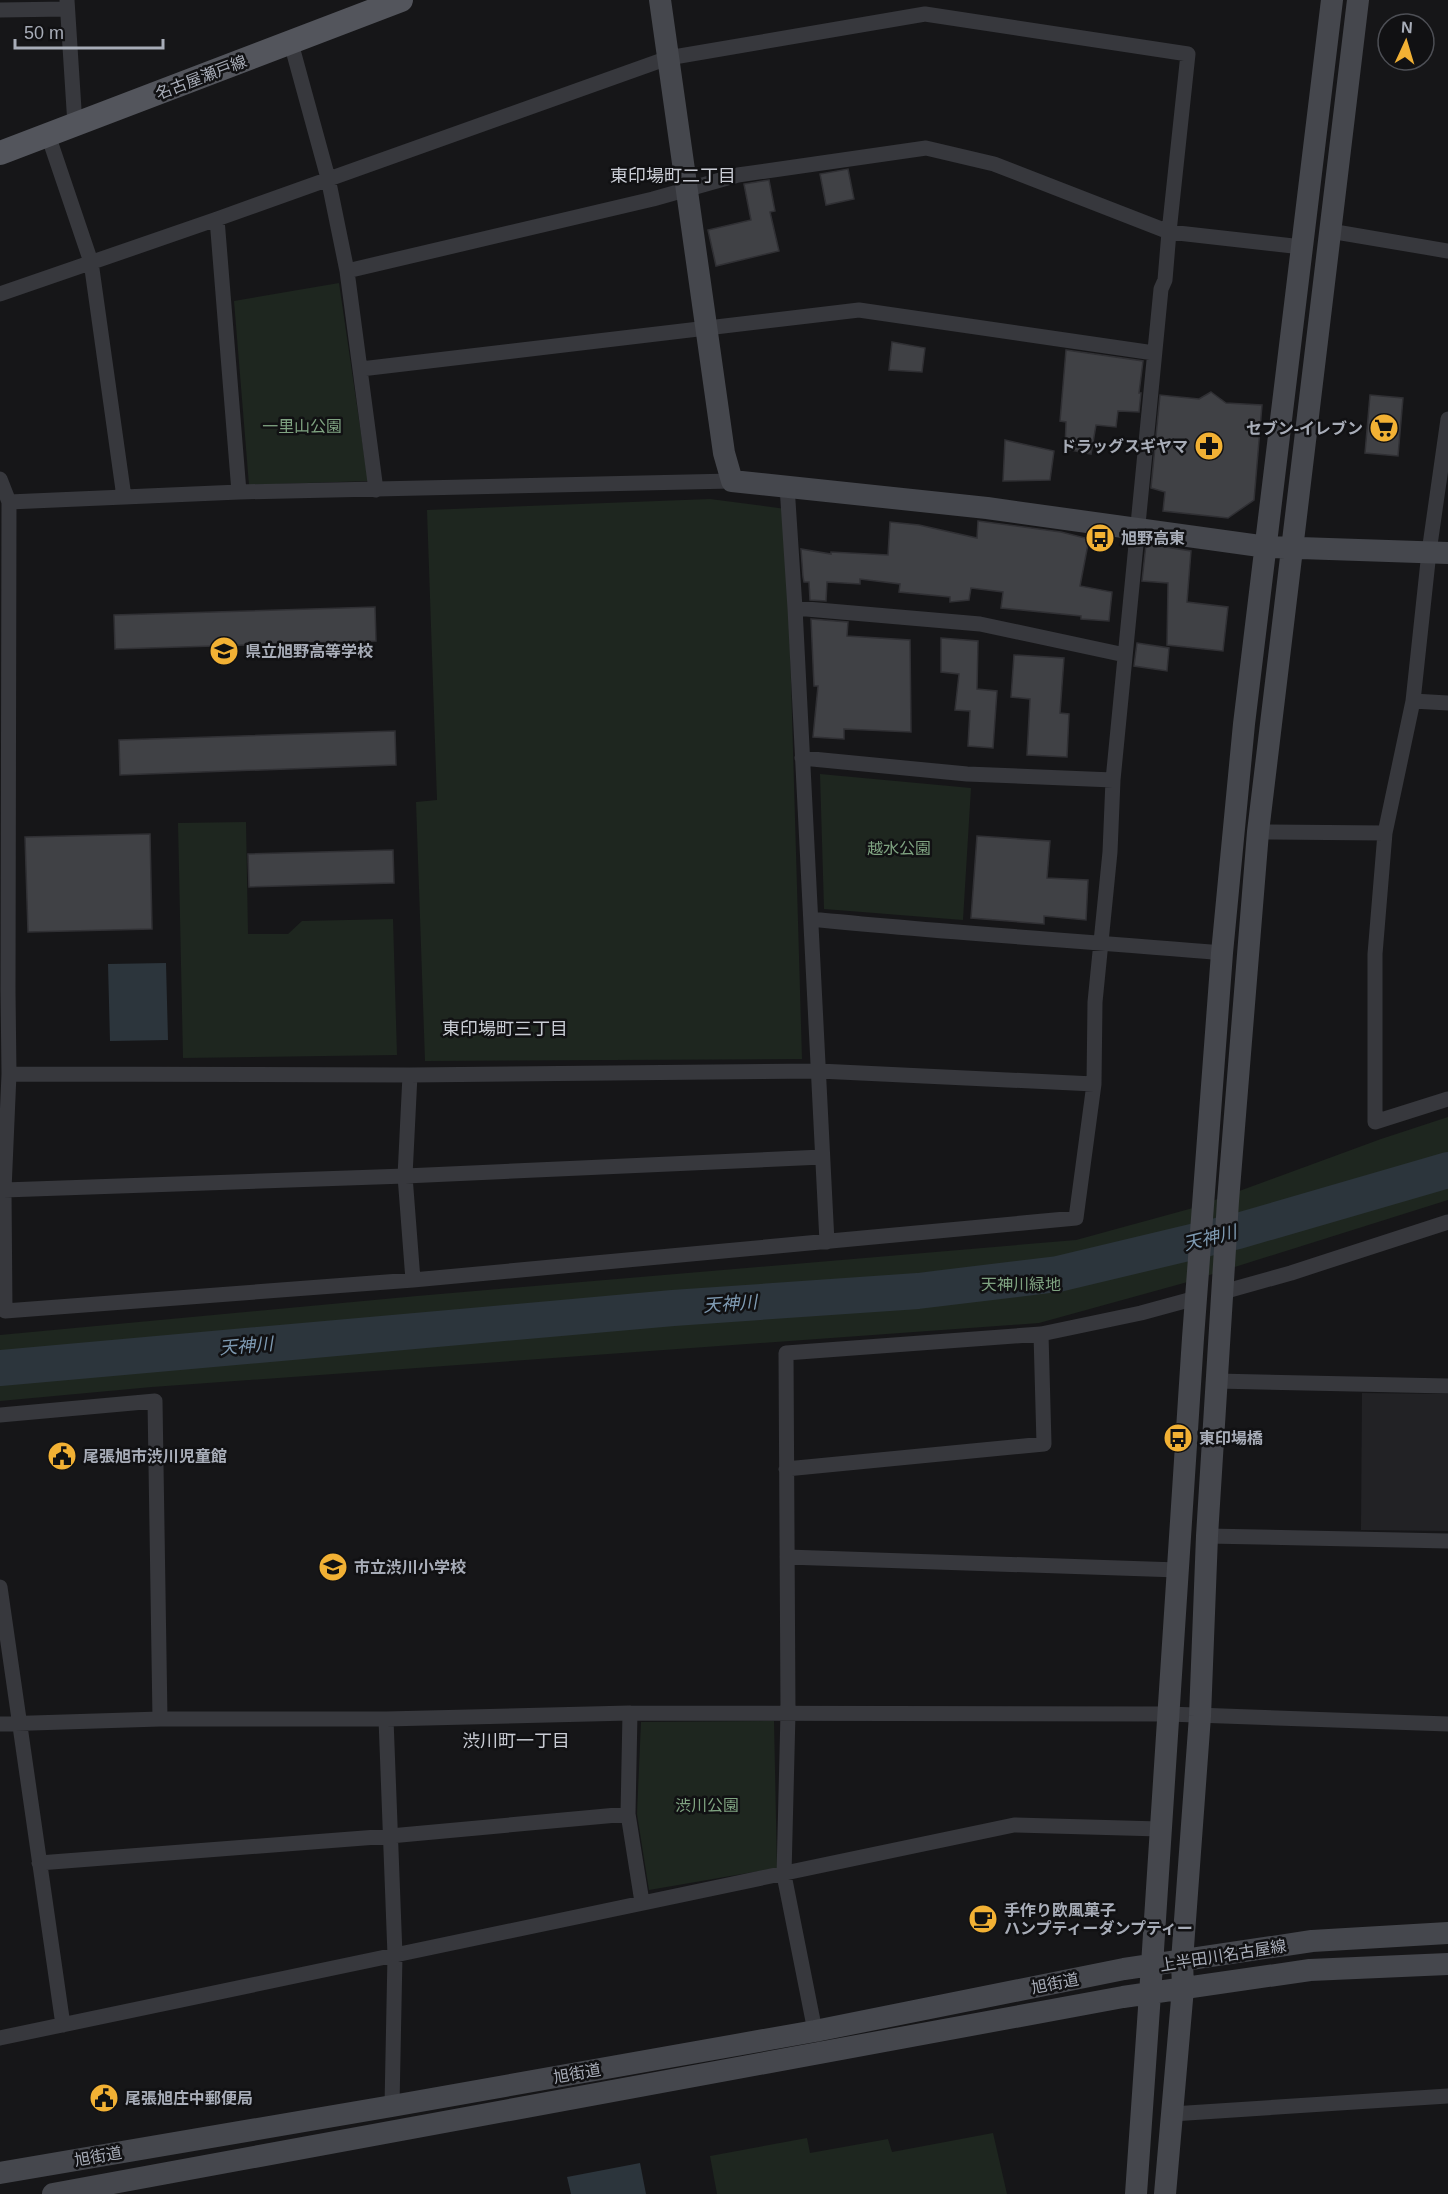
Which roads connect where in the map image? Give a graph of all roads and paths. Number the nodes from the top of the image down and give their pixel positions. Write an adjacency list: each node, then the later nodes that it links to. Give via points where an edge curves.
1 (401, 0): 7 (main road, 名古屋瀬戸線)
2 (660, 0): 8 (street)
3 (1332, 0): 17 (street)
4 (1358, 0): 15 (street)
5 (67, 5): 6 (street); 9 (street)
6 (0, 10)
7 (291, 43): 9 (main road, 名古屋瀬戸線); 12 (street)
8 (668, 58): 12 (street); 13 (street); 16 (street, via 926,14 1188,54)
9 (75, 125): 10 (main road, 名古屋瀬戸線)
10 (48, 135): 11 (main road, 名古屋瀬戸線); 19 (street)
11 (0, 153)
12 (328, 178): 14 (street); 20 (street)
13 (686, 189): 16 (street, via 768,169 926,148 994,164); 20 (street); 22 (street)
14 (217, 219): 19 (street); 30 (street)
15 (1330, 231): 18 (street); 35 (street)
16 (1168, 232): 17 (street); 23 (street)
17 (1302, 248): 34 (street)
18 (1448, 251)
19 (91, 262): 21 (street); 31 (street)
20 (347, 271): 24 (street)
21 (0, 294)
22 (706, 328): 23 (street, via 859,310); 24 (street); 27 (street, via 724,453)
23 (1154, 353): 33 (street)
24 (361, 369): 29 (street)
25 (1448, 419): 36 (street)
26 (0, 478): 32 (street)
27 (732, 481): 28 (street); 29 (street)
28 (787, 486): 33 (street, via 987,508); 37 (street)
29 (376, 490): 30 (street)
30 (240, 492): 31 (street)
31 (124, 497): 32 (street)
32 (9, 502): 41 (street)
33 (1138, 531): 34 (street); 38 (street)
34 (1267, 547): 35 (street); 48 (street, via 1244,724)
35 (1293, 549): 36 (street); 44 (street)
36 (1439, 552): 39 (street)
37 (795, 608): 38 (street, via 980,624); 42 (street)
38 (1125, 655): 43 (street)
39 (1413, 701): 40 (street); 45 (street)
40 (1448, 703)
41 (5, 728): 49 (street)
42 (802, 758): 43 (street, via 967,774); 46 (street)
43 (1113, 780): 47 (street)
44 (1258, 832): 45 (street); 61 (street)
45 (1385, 833): 54 (street, via 1376,954 1375,1122)
46 (811, 920): 47 (street); 50 (street)
47 (1100, 942): 48 (street); 53 (street)
48 (1222, 953): 62 (street)
49 (4, 977): 51 (street)
50 (819, 1071): 52 (street); 53 (street); 55 (street)
51 (9, 1074): 52 (street); 57 (street)
52 (410, 1075): 56 (street)
53 (1094, 1084): 59 (street, via 1076,1218)
54 (1448, 1099)
55 (822, 1157): 56 (street); 59 (street)
56 (405, 1176): 57 (street); 60 (street)
57 (4, 1190): 60 (street, via 5,1311)
58 (1448, 1222): 61 (street)
59 (827, 1242): 60 (street)
60 (413, 1280)
61 (1222, 1292): 64 (street)
62 (1196, 1298): 63 (street); 71 (street)
63 (1041, 1334): 67 (street, via 1044,1444); 67 (street, via 786,1353)
64 (1216, 1381): 65 (street); 68 (street)
65 (1448, 1386)
66 (0, 1415): 77 (street, via 155,1401)
67 (786, 1469): 70 (street)
68 (1207, 1536): 69 (street); 76 (street)
69 (1448, 1542)
70 (787, 1557): 71 (street); 74 (street)
71 (1178, 1570): 75 (street)
72 (0, 1587): 80 (street)
73 (630, 1713): 74 (street); 78 (street); 82 (street)
74 (788, 1713): 75 (street); 86 (street)
75 (1168, 1714): 76 (street); 83 (street)
76 (1200, 1716): 81 (street); 90 (street)
77 (160, 1719): 78 (street); 80 (street)
78 (386, 1719): 84 (street)
79 (0, 1724): 80 (street)
80 (19, 1724): 85 (street)
81 (1448, 1724)
82 (628, 1814): 84 (street); 87 (street)
83 (1160, 1829): 86 (street, via 1014,1825); 92 (street)
84 (390, 1836): 85 (street); 89 (street)
85 (39, 1863): 95 (street)
86 (784, 1875): 87 (street); 96 (street)
87 (642, 1902): 89 (street)
88 (1448, 1933): 90 (street, 上半田川名古屋線, via 1312,1941)
89 (395, 1955): 95 (street); 99 (street)
90 (1182, 1961): 92 (street, 上半田川名古屋線); 93 (street)
91 (1448, 1964): 93 (street, 上半田川名古屋線, via 1310,1970)
92 (1152, 1965): 94 (street, 上半田川名古屋線); 96 (street, 旭街道)
93 (1183, 1988): 94 (street, 旭街道); 100 (street, 上半田川名古屋線)
94 (1150, 1993): 102 (street, 旭街道); 103 (street, 上半田川名古屋線)
95 (63, 2025): 97 (street)
96 (815, 2031): 99 (street, 旭街道)
97 (0, 2038)
98 (1448, 2096): 100 (street)
99 (392, 2106): 101 (street, 旭街道)
100 (1172, 2114): 104 (street, 上半田川名古屋線)
101 (0, 2173)
102 (53, 2194)
103 (1136, 2194)
104 (1164, 2194)

